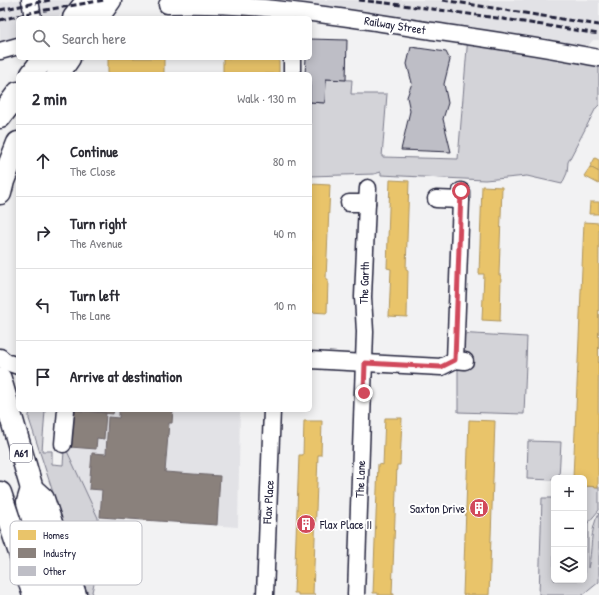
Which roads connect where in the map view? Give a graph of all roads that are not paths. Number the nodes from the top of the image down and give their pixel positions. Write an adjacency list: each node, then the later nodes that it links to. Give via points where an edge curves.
1 (30, 0): 7 (street)
2 (88, 0): 8 (highway)
3 (110, 0): 9 (highway)
4 (167, 5): 5 (street, Railway Street)
5 (190, 11): 6 (street, Railway Street)
6 (294, 14): 10 (street, Railway Street)
7 (33, 16)
8 (76, 16)
9 (98, 16)
10 (310, 16)
11 (312, 16): 14 (street, Railway Street, via 468,36)
12 (16, 47): 13 (street)
13 (0, 51)
14 (599, 58)
15 (42, 60): 17 (highway)
16 (292, 60): 18 (street)
17 (33, 72)
18 (292, 72)
19 (16, 96): 20 (highway)
20 (0, 117)
21 (16, 148): 22 (highway)
22 (0, 193)
23 (436, 199): 27 (street, via 461,195 460,360 441,367)
24 (349, 203): 27 (street, The Garth, via 368,195 362,306)
25 (0, 357): 28 (street)
26 (312, 360): 27 (street)
27 (365, 363): 45 (street, The Lane)
28 (16, 365)
29 (0, 378): 33 (highway, A61)
30 (66, 412): 32 (street)
31 (272, 412): 44 (street, Flax Place)
32 (63, 444)
33 (32, 489): 35 (highway, via 28,502); 36 (highway, A61, via 43,499)
34 (0, 493): 37 (highway)
35 (34, 521)
36 (50, 521)
37 (10, 523)
38 (31, 585): 41 (highway)
39 (53, 585): 42 (highway)
40 (72, 585): 43 (highway, A61)
41 (34, 595)
42 (56, 595)
43 (75, 595)
44 (265, 595)
45 (356, 595)

